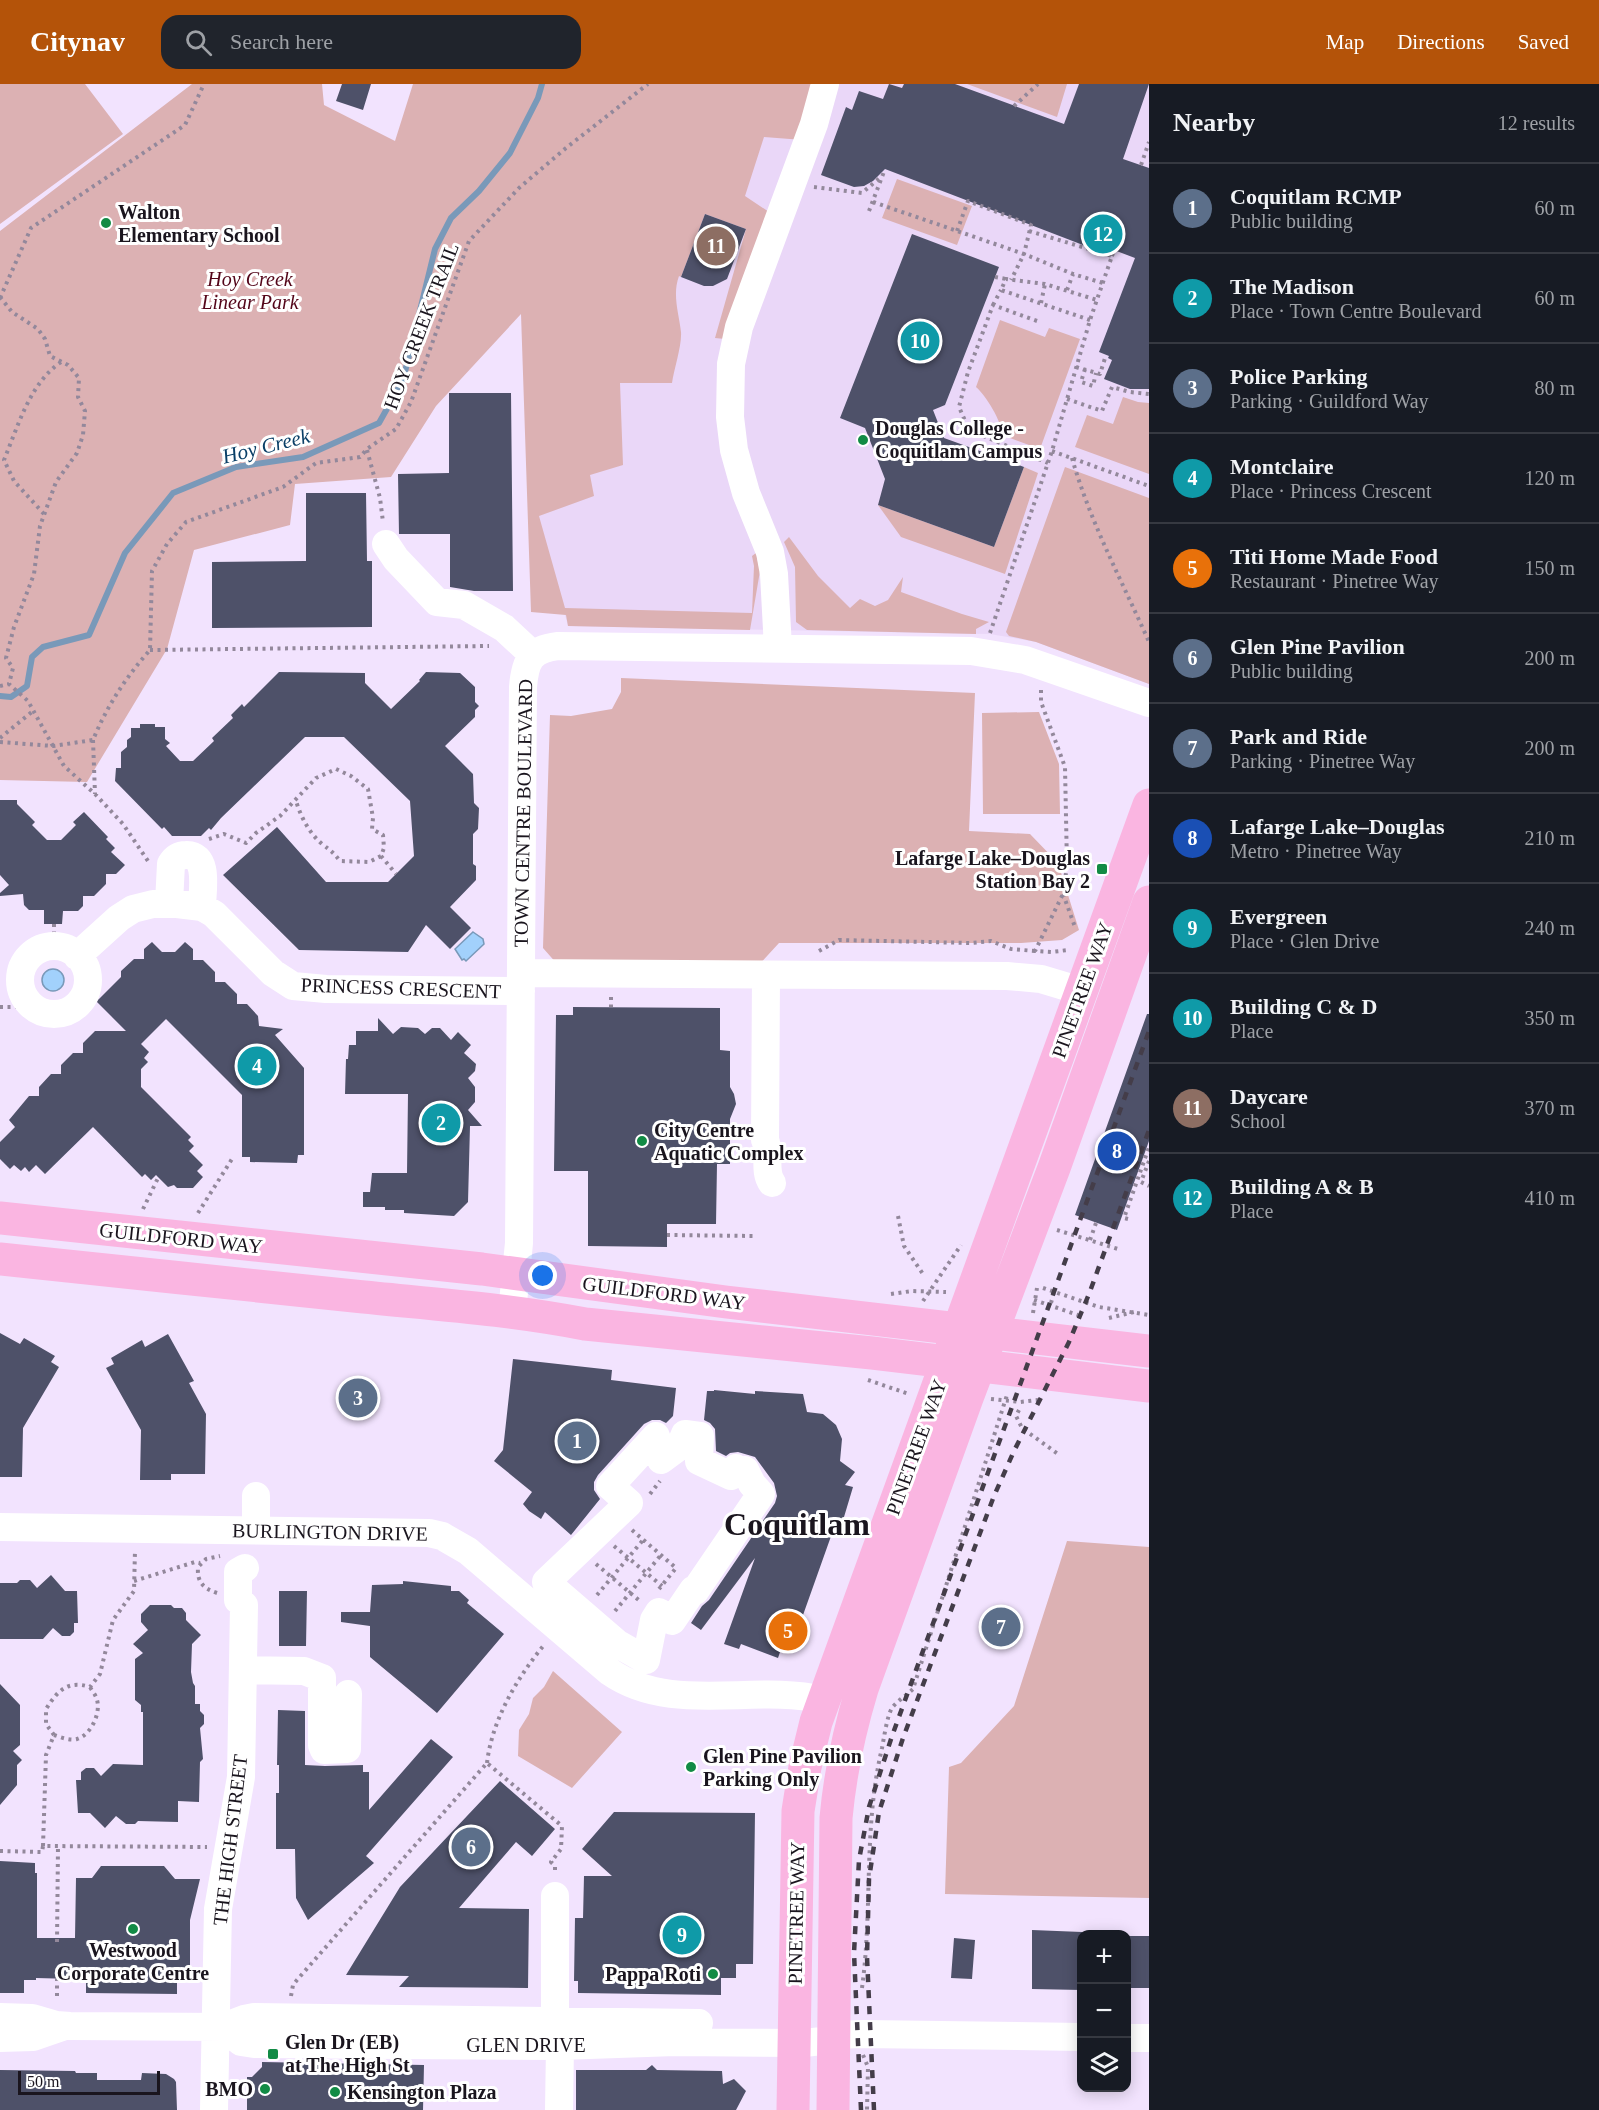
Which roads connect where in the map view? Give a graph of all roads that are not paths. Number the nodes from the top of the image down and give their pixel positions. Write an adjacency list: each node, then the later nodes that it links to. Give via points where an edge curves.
1 (825, 84): 3 (street, via 739,327 731,364 734,450 748,500 770,552)
2 (386, 544): 4 (street, via 437,602 464,605 504,628)
3 (778, 648): 4 (street, TOWN CENTRE BOULEVARD, via 558,646); 5 (street, TOWN CENTRE BOULEVARD, via 997,654)
4 (533, 655): 12 (street, TOWN CENTRE BOULEVARD, via 526,668 524,687)
5 (1149, 703)
6 (1149, 805): 13 (main road, PINETREE WAY)
7 (169, 903): 8 (street); 8 (street, via 171,864 179,856 190,855 200,860 202,867); 10 (street, via 129,911)
8 (202, 907): 12 (street, PRINCESS CRESCENT, via 221,920 273,973 293,986 326,989)
9 (1147, 923): 20 (main road, PINETREE WAY)
10 (77, 956)
11 (766, 975): 12 (street, PRINCESS CRESCENT); 13 (street, PRINCESS CRESCENT, via 1007,976 1041,979); 14 (street, via 765,1140)
12 (521, 982): 17 (street, TOWN CENTRE BOULEVARD)
13 (1081, 991): 19 (main road, PINETREE WAY)
14 (772, 1183)
15 (0, 1218): 17 (main road, GUILDFORD WAY)
16 (0, 1259): 18 (main road, GUILDFORD WAY)
17 (516, 1274): 18 (street, TOWN CENTRE BOULEVARD); 19 (main road, GUILDFORD WAY)
18 (512, 1312): 22 (main road, GUILDFORD WAY, via 585,1324)
19 (958, 1328): 20 (main road, GUILDFORD WAY); 22 (main road, PINETREE WAY)
20 (992, 1332): 21 (main road, GUILDFORD WAY); 23 (main road, PINETREE WAY)
21 (1149, 1351)
22 (946, 1363): 23 (main road, GUILDFORD WAY); 31 (main road, PINETREE WAY)
23 (980, 1367): 24 (main road, GUILDFORD WAY); 32 (main road, PINETREE WAY, via 862,1689)
24 (1149, 1386)
25 (700, 1436): 25 (street, via 699,1461 731,1476 736,1468 740,1472 745,1470 761,1494 672,1621 659,1612 646,1660 618,1644 546,1582 629,1503 610,1486 656,1436 661,1460 680,1446 686,1434)
26 (256, 1496): 28 (street, THE HIGH STREET)
27 (0, 1527): 28 (street, BURLINGTON DRIVE)
28 (251, 1530): 29 (street, THE HIGH STREET, via 233,1562 251,1574 251,1600 233,1599); 31 (street, BURLINGTON DRIVE, via 416,1531 442,1536 468,1551 621,1680 645,1689 689,1695 799,1695)
29 (243, 1677): 30 (street, via 301,1685 322,1678 324,1750 347,1749); 36 (street, THE HIGH STREET, via 241,1777 218,1909)
30 (348, 1694)
31 (823, 1700): 32 (main road); 38 (main road, PINETREE WAY, via 798,1811)
32 (846, 1750): 39 (main road, PINETREE WAY, via 836,1818)
33 (555, 1896): 37 (street)
34 (0, 2017): 35 (street, GLEN DRIVE, via 32,2018)
35 (70, 2026): 36 (street, GLEN DRIVE); 41 (street, GLEN DRIVE, via 33,2037)
36 (219, 2027): 37 (street, GLEN DRIVE, via 254,2017); 37 (street, via 249,2044 392,2054 476,2036 548,2035 554,2029); 44 (street, THE HIGH STREET)
37 (557, 2033): 38 (street, GLEN DRIVE); 45 (street)
38 (794, 2034): 39 (street, GLEN DRIVE, via 819,2027); 46 (main road, PINETREE WAY)
39 (833, 2035): 40 (street, GLEN DRIVE); 47 (main road, PINETREE WAY)
40 (1077, 2037)
41 (0, 2038)
42 (1131, 2038): 43 (street)
43 (1149, 2038)
44 (214, 2110)
45 (559, 2110)
46 (793, 2110)
47 (833, 2110)

